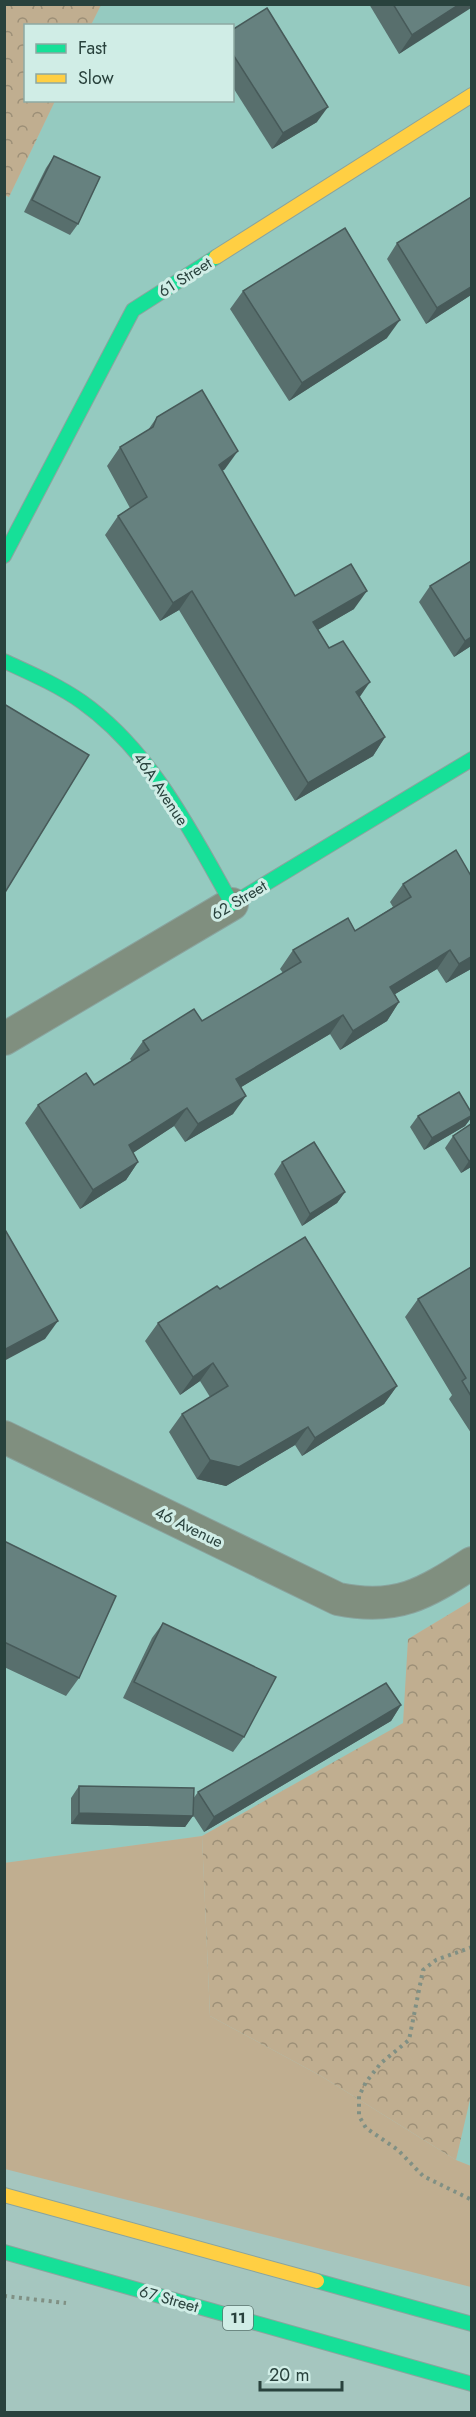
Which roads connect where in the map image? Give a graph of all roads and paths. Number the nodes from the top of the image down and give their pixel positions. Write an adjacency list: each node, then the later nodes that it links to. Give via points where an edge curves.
1 (471, 95): 2 (street, 61 Street, via 133,310)
2 (4, 556)
3 (4, 661): 5 (street, 46A Avenue, via 82,703 128,742 155,775)
4 (471, 759): 5 (street, 62 Street)
5 (232, 904): 6 (street, 62 Street)
6 (4, 1039)
7 (4, 1437): 8 (street, 46 Avenue, via 325,1594 356,1602 391,1603 427,1592)
8 (471, 1563)
9 (471, 1947): 11 (path, via 436,1960 423,1970 409,2040 381,2063 362,2089 357,2107 366,2128 398,2150 423,2176)
10 (4, 2195): 13 (street)
11 (471, 2200)
12 (4, 2252): 14 (street, 67 Street / 11)
13 (471, 2324)
14 (471, 2384)

